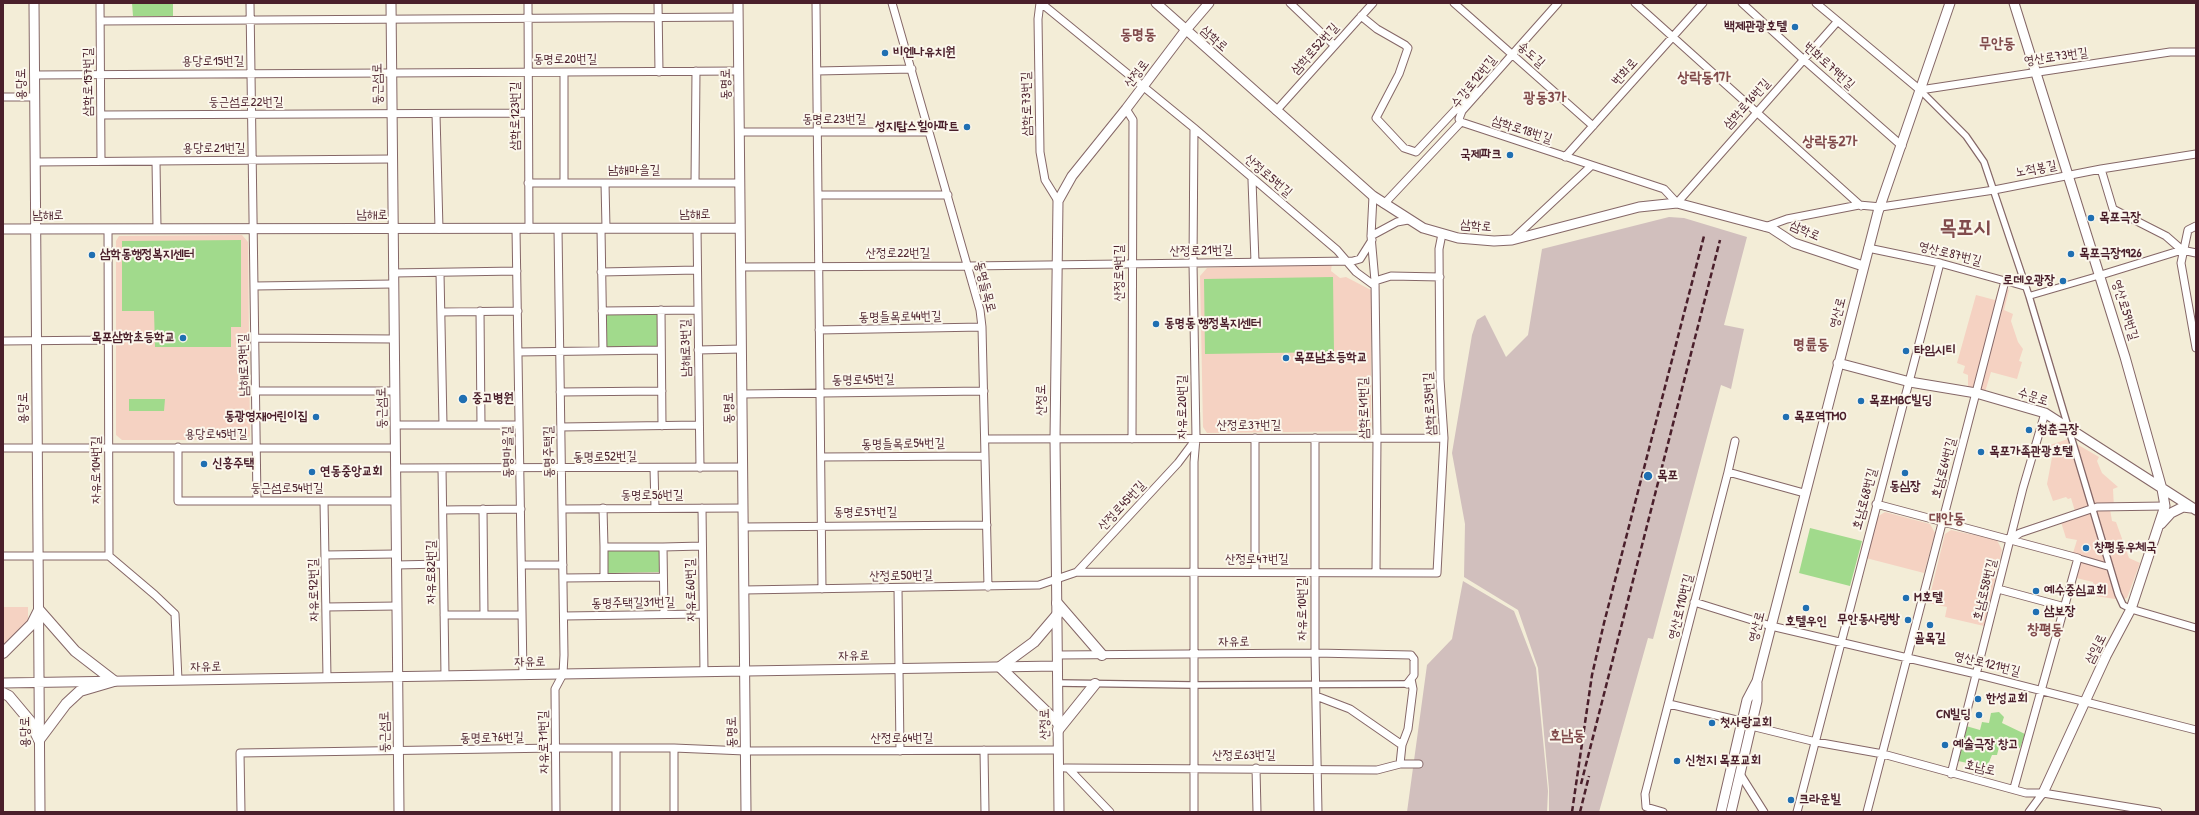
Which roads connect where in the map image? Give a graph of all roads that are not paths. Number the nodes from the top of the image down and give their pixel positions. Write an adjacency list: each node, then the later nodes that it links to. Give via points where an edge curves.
1 (34, 3): 47 (street, 용당로)
2 (100, 3): 28 (street, 삼학로157번길)
3 (250, 3): 29 (street, 남해로39번길)
4 (391, 3): 27 (street, 둥근섬로)
5 (528, 3): 26 (street, 삼학로123번길)
6 (658, 3): 25 (street)
7 (738, 3): 24 (street, 동명로)
8 (816, 3): 40 (street)
9 (892, 3): 37 (street, 동명들목로)
10 (1040, 3): 49 (street, 산정로5번길); 89 (street, 삼학로73번길, via 1040,152 1045,180)
11 (1156, 3): 31 (street, 삼학로)
12 (1209, 3): 31 (street, 산정로)
13 (1290, 3): 33 (street)
14 (1373, 3): 23 (street, 삼학로52번길)
15 (1454, 3): 35 (street, 송도길)
16 (1558, 3): 35 (street, 수강로12번길)
17 (1635, 3): 32 (street)
18 (1703, 3): 32 (street, 번화로)
19 (1742, 3): 36 (street, 번화로79번길)
20 (1816, 3): 30 (street)
21 (1950, 3): 50 (street, 영산로)
22 (2014, 3): 44 (street, 영산로59번길)
23 (1361, 16): 33 (street, 삼학로52번길); 51 (street, via 1408,48 1399,74 1376,118 1404,148 1416,152 1474,90)
24 (738, 17): 25 (street); 39 (street, 동명로)
25 (658, 18): 26 (street); 43 (street)
26 (528, 19): 27 (street); 41 (street, 삼학로123번길)
27 (391, 20): 29 (street); 45 (street, 둥근섬로)
28 (100, 21): 29 (street); 48 (street, 삼학로157번길)
29 (251, 21): 46 (street, 남해로39번길)
30 (1837, 22): 36 (street, 삼학로16번길); 50 (street)
31 (1185, 31): 49 (street, 산정로); 55 (street, 삼학로)
32 (1673, 37): 56 (street); 63 (street, 번화로)
33 (1334, 45): 55 (street, 삼학로52번길)
34 (2196, 52): 44 (street, 영산로73번길, via 2170,52)
35 (1512, 55): 51 (street, 수강로12번길); 63 (street, 송도길)
36 (1803, 59): 56 (street, 삼학로16번길); 68 (street, 번화로79번길)
37 (912, 69): 40 (street); 67 (street, 동명들목로)
38 (696, 71): 39 (street, 동명로20번길); 43 (street, 동명로20번길); 83 (street)
39 (739, 71): 65 (street, 동명로)
40 (817, 71): 66 (street)
41 (528, 72): 42 (street, 동명로20번길); 45 (street, 동명로20번길); 57 (street, 삼학로123번길)
42 (564, 72): 43 (street, 동명로20번길); 81 (street)
43 (659, 72)
44 (2036, 72): 50 (street, 영산로73번길); 78 (street, 영산로59번길)
45 (391, 73): 46 (street, 용당로15번길); 58 (street, 둥근섬로)
46 (251, 74): 48 (street, 용당로15번길); 61 (street, 남해로39번길)
47 (35, 75): 48 (street, 용당로15번길); 53 (street, 용당로)
48 (101, 75): 60 (street, 삼학로157번길)
49 (1144, 86): 54 (street, 산정로); 64 (street, 산정로5번길)
50 (1920, 90): 68 (street, 영산로); 85 (street, via 1966,136 1984,162)
51 (1479, 92): 62 (street, 수강로12번길, via 1460,115)
52 (3, 97): 53 (street)
53 (35, 97): 74 (street, 용당로)
54 (1126, 109): 89 (street, 산정로, via 1072,176); 120 (street, 산정로9번길, via 1133,120)
55 (1276, 111): 88 (street, 삼학로)
56 (1755, 112): 90 (street, 삼학로16번길); 92 (street)
57 (528, 113): 59 (street, 둥근섬로22번길); 80 (street, 삼학로123번길)
58 (392, 114): 59 (street, 둥근섬로22번길); 61 (street, 둥근섬로22번길); 71 (street, 둥근섬로)
59 (436, 114): 105 (street)
60 (101, 115): 61 (street, 둥근섬로22번길); 75 (street, 삼학로157번길)
61 (252, 115): 72 (street, 남해로39번길)
62 (1461, 122): 70 (street, 삼학로18번길); 91 (street)
63 (1593, 126): 70 (street, 번화로)
64 (1194, 128): 79 (street, 산정로5번길); 118 (street, 자유로20번길)
65 (739, 132): 66 (street, 동명로23번길); 84 (street, 동명로)
66 (817, 132): 67 (street, 동명로23번길); 86 (street)
67 (929, 132): 87 (street, 동명들목로)
68 (1902, 146): 93 (street, 영산로)
69 (2196, 154): 77 (street, 노적봉길)
70 (1565, 157): 76 (street, 삼학로18번길)
71 (392, 159): 72 (street, 용당로21번길); 99 (street, 둥근섬로)
72 (253, 160): 73 (street, 용당로21번길); 98 (street, 남해로39번길)
73 (156, 161): 75 (street, 용당로21번길); 97 (street)
74 (35, 162): 75 (street, 용당로21번길); 103 (street, 용당로)
75 (101, 162)
76 (1591, 166): 90 (street, 삼학로18번길, via 1664,189); 112 (street)
77 (2101, 169): 78 (street, 노적봉길); 114 (street, via 2113,209 2166,236)
78 (2069, 175): 85 (street, 노적봉길); 131 (street, 영산로59번길)
79 (1252, 180): 116 (street, 산정로5번길); 117 (street)
80 (528, 183): 81 (street, 남해마을길); 107 (street, 삼학로123번길)
81 (564, 183): 82 (street, 남해마을길)
82 (605, 183): 83 (street, 남해마을길); 109 (street)
83 (695, 183): 84 (street, 남해마을길)
84 (740, 183): 101 (street, 동명로)
85 (1994, 190): 93 (street, 노적봉길); 137 (street)
86 (818, 194): 87 (street); 122 (street)
87 (948, 195): 123 (street, 동명들목로)
88 (1373, 196): 91 (street, 삼학로); 111 (street, 삼학로41번길)
89 (1058, 201): 121 (street, 산정로)
90 (1677, 203): 96 (street, 삼학로); 112 (street, 삼학로, via 1639,207)
91 (1384, 204): 94 (street, 삼학로)
92 (1859, 205): 93 (street, 노적봉길); 96 (street, 노적봉길, via 1787,219)
93 (1879, 210): 113 (street, 영산로)
94 (1408, 220): 110 (street, 삼학로); 111 (street, via 1397,222)
95 (2196, 226): 114 (street, via 2188,230)
96 (1765, 227): 124 (street, 삼학로, via 1794,243)
97 (157, 228): 98 (street, 남해로); 104 (street, 남해로)
98 (254, 228): 99 (street, 남해로); 136 (street, 남해로39번길)
99 (393, 228): 105 (street, 남해로); 129 (street, 둥근섬로)
100 (697, 228): 101 (street, 남해로); 109 (street, 남해로); 127 (street, 남해로3번길)
101 (740, 228): 125 (street, 동명로)
102 (3, 229): 103 (street, 남해로)
103 (36, 229): 104 (street, 남해로); 149 (street, 용당로)
104 (108, 229): 150 (street, 자유로104번길)
105 (439, 229): 106 (street, 남해로)
106 (516, 229): 107 (street, 남해로); 126 (street, 동명마을길)
107 (529, 229): 108 (street, 남해로)
108 (558, 229): 109 (street, 남해로); 156 (street, 동명주택길)
109 (603, 229): 128 (street)
110 (1442, 234): 112 (street, 삼학로, via 1475,240); 132 (street, 삼학로35번길, via 1439,249)
111 (1372, 238): 116 (street, via 1360,259); 134 (street, 삼학로41번길)
112 (1512, 240)
113 (1868, 248): 119 (street, 영산로87번길); 124 (street, 영산로)
114 (2182, 250): 115 (street); 131 (street); 152 (street, via 2181,272)
115 (2196, 253)
116 (1347, 260): 117 (street, 산정로21번길); 134 (street, 산정로5번길, via 1356,272)
117 (1254, 262): 118 (street, 산정로21번길)
118 (1193, 263): 120 (street, 산정로21번길); 178 (street, 자유로20번길)
119 (1940, 263): 133 (street, 영산로87번길); 160 (street, 호남로68번길)
120 (1131, 264): 121 (street, 산정로21번길); 185 (street, 산정로9번길)
121 (1056, 265): 123 (street, 산정로22번길); 184 (street, 산정로)
122 (819, 266): 123 (street, 산정로22번길); 125 (street, 산정로22번길); 146 (street)
123 (968, 266): 145 (street, 동명들목로)
124 (1863, 266): 159 (street, 영산로)
125 (741, 267): 153 (street, 동명로)
126 (517, 270): 130 (street); 139 (street, 동명마을길)
127 (697, 270): 128 (street); 141 (street, 남해로3번길)
128 (601, 272): 143 (street)
129 (393, 273): 130 (street); 135 (street, 둥근섬로)
130 (440, 273): 144 (street)
131 (2101, 275): 138 (street); 203 (street, 영산로59번길)
132 (1440, 277): 134 (street, via 1391,276); 182 (street, 삼학로35번길, via 1440,379)
133 (2005, 281): 137 (street, 영산로87번길); 167 (street, 호남로64번길)
134 (1375, 283): 181 (street, 삼학로41번길)
135 (393, 284): 136 (street); 148 (street, 둥근섬로)
136 (255, 286): 147 (street, 남해로39번길)
137 (2026, 287): 138 (street)
138 (2029, 296): 177 (street)
139 (518, 310): 142 (street); 158 (street, 동명마을길)
140 (661, 310): 141 (street); 143 (street); 154 (street)
141 (698, 310): 155 (street, 남해로3번길)
142 (480, 311): 144 (street); 172 (street)
143 (602, 311): 157 (street)
144 (441, 312): 171 (street)
145 (982, 327): 146 (street, 동명들목로44번길); 161 (street, 동명들목로)
146 (819, 330): 166 (street)
147 (255, 338): 148 (street); 162 (street, 남해로39번길)
148 (394, 339): 163 (street, 둥근섬로)
149 (37, 340): 150 (street); 151 (street); 191 (street, 용당로)
150 (108, 340): 187 (street, 자유로104번길)
151 (3, 341)
152 (2196, 348)
153 (741, 349): 155 (street); 168 (street, 동명로)
154 (661, 350): 157 (street); 164 (street)
155 (698, 350): 174 (street, 남해로3번길)
156 (560, 351): 157 (street); 158 (street); 165 (street, 동명주택길)
157 (603, 351)
158 (518, 352): 173 (street, 동명마을길)
159 (1838, 363): 160 (street, 수문로); 204 (street, 영산로)
160 (1910, 382): 167 (street, 수문로); 208 (street, 호남로68번길)
161 (984, 390): 166 (street, 동명로45번길); 183 (street, 동명들목로)
162 (256, 391): 163 (street); 189 (street, 남해로39번길)
163 (394, 391): 170 (street, 둥근섬로)
164 (662, 391): 165 (street); 175 (street)
165 (560, 392): 176 (street, 동명주택길)
166 (820, 393): 168 (street, 동명로45번길); 194 (street)
167 (1976, 393): 169 (street, 수문로); 220 (street, 호남로64번길)
168 (742, 394): 195 (street, 동명로)
169 (2045, 413): 177 (street, 수문로); 225 (street, 호남로58번길)
170 (395, 425): 171 (street); 192 (street, 둥근섬로)
171 (443, 425): 172 (street)
172 (481, 425): 173 (street)
173 (520, 425): 200 (street, 동명마을길)
174 (699, 425): 175 (street); 199 (street, 남해로3번길)
175 (662, 426): 176 (street)
176 (561, 427): 201 (street, 동명주택길)
177 (2067, 427): 203 (street, 수문로); 217 (street)
178 (1196, 438): 179 (street, 산정로37번길); 185 (street, 산정로37번길); 240 (street, 산정로45번길, via 1178,463); 241 (street, 자유로20번길)
179 (1255, 438): 180 (street, 산정로37번길); 242 (street)
180 (1315, 438): 181 (street, 산정로37번길); 243 (street, 자유로10번길)
181 (1377, 438): 182 (street, 산정로37번길); 244 (street, 삼학로41번길)
182 (1444, 438): 245 (street, 삼학로35번길)
183 (985, 439): 184 (street, 산정로37번길); 193 (street, 동명들목로)
184 (1055, 439): 185 (street, 산정로37번길); 249 (street, 산정로)
185 (1132, 439)
186 (1735, 441): 202 (street, 영산로110번길)
187 (109, 447): 188 (street, 용당로45번길); 191 (street, 용당로45번길); 233 (street, 자유로104번길)
188 (178, 447): 189 (street, 용당로45번길); 205 (street, 둥근섬로54번길, via 178,501)
189 (257, 447): 192 (street, 용당로45번길); 205 (street, 남해로39번길)
190 (3, 448): 191 (street, 용당로45번길)
191 (37, 448): 232 (street, 용당로)
192 (395, 448): 196 (street, 둥근섬로)
193 (986, 456): 194 (street, 동명들목로54번길); 222 (street, 동명들목로)
194 (821, 457): 221 (street)
195 (742, 467): 199 (street, 동명로52번길); 213 (street, 동명로)
196 (395, 468): 197 (street, 동명로52번길); 206 (street, 둥근섬로)
197 (442, 468): 200 (street, 동명로52번길); 219 (street, 자유로82번길)
198 (654, 468): 199 (street, 동명로52번길); 201 (street, 동명로52번길); 211 (street)
199 (700, 468)
200 (520, 469): 201 (street, 동명로52번길); 215 (street, 동명마을길)
201 (562, 469): 216 (street, 동명주택길)
202 (1728, 472): 204 (street); 255 (street, 영산로110번길)
203 (2162, 490): 209 (street, 삼일로); 218 (street, 수문로)
204 (1804, 493): 269 (street, 영산로)
205 (257, 501): 207 (street, 둥근섬로54번길)
206 (396, 501): 207 (street, 둥근섬로54번길); 229 (street, 둥근섬로)
207 (324, 502): 230 (street, 자유로92번길)
208 (1876, 504): 220 (street); 271 (street, 호남로68번길)
209 (2165, 506): 217 (street); 223 (street, 삼일로)
210 (603, 508): 211 (street, 동명로56번길); 216 (street, 동명로56번길); 227 (street)
211 (655, 508): 212 (street, 동명로56번길)
212 (702, 508): 213 (street, 동명로56번길); 226 (street, 자유로60번길)
213 (743, 508): 224 (street, 동명로)
214 (483, 509): 215 (street); 219 (street); 265 (street)
215 (521, 509): 237 (street, 동명마을길)
216 (562, 509): 238 (street, 동명주택길)
217 (2093, 509): 225 (street); 239 (street)
218 (2194, 509): 223 (street, via 2183,507 2171,513)
219 (443, 510): 236 (street, 자유로82번길)
220 (1942, 521): 225 (street); 277 (street, 호남로64번길)
221 (821, 525): 222 (street, 동명로57번길); 224 (street, 동명로57번길); 252 (street)
222 (987, 525): 250 (street, 동명들목로)
223 (2159, 526): 260 (street, 삼일로)
224 (743, 527): 253 (street, 동명로)
225 (2011, 539): 234 (street); 254 (street, 호남로58번길)
226 (702, 546): 228 (street); 263 (street, 자유로60번길)
227 (604, 547): 228 (street); 246 (street)
228 (663, 547): 247 (street)
229 (396, 554): 230 (street); 235 (street, 둥근섬로)
230 (325, 555): 258 (street, 자유로92번길)
231 (3, 556): 232 (street)
232 (38, 556): 233 (street); 261 (street, 용당로)
233 (109, 556): 289 (street, via 175,614)
234 (2078, 558): 239 (street); 259 (street)
235 (396, 564): 236 (street); 257 (street, 둥근섬로)
236 (443, 564): 264 (street, 자유로82번길)
237 (522, 565): 238 (street); 266 (street, 동명마을길)
238 (563, 565): 248 (street, 동명주택길)
239 (2109, 567): 260 (street, via 2120,601)
240 (1077, 572): 241 (street, 산정로47번길); 249 (street)
241 (1194, 572): 242 (street, 산정로47번길); 276 (street, 자유로20번길)
242 (1255, 572): 243 (street, 산정로47번길)
243 (1315, 572): 244 (street, 산정로47번길); 272 (street, 자유로10번길)
244 (1376, 572): 245 (street, 산정로47번길)
245 (1437, 573)
246 (604, 577): 247 (street); 248 (street)
247 (663, 577): 262 (street)
248 (563, 578): 268 (street, 동명주택길)
249 (1057, 578): 250 (street, 산정로50번길, via 1039,586); 256 (street, 산정로)
250 (988, 586): 251 (street, 산정로50번길)
251 (898, 588): 252 (street, 산정로50번길); 280 (street)
252 (822, 589): 253 (street, 산정로50번길)
253 (744, 590): 281 (street, 동명로)
254 (1998, 590): 259 (street); 284 (street, 호남로58번길)
255 (1694, 602): 269 (street, 영산로121번길); 303 (street, 영산로110번길)
256 (1057, 603): 267 (street, 산정로); 275 (main road)
257 (397, 606): 258 (street); 287 (street, 둥근섬로)
258 (326, 607): 288 (street, 자유로92번길)
259 (2065, 607): 299 (street)
260 (2131, 609): 270 (street); 302 (street, 삼일로)
261 (39, 610): 273 (main road, via 32,624); 290 (main road, via 75,651); 294 (street, 용당로)
262 (664, 614): 263 (street, 동명주택길31번길); 268 (street, 동명주택길31번길)
263 (703, 614): 282 (street, 자유로60번길)
264 (444, 615): 265 (street); 286 (street, 자유로82번길)
265 (484, 615): 266 (street)
266 (522, 615): 285 (street, 동명마을길)
267 (1057, 615): 274 (street, 산정로); 279 (main road, via 1045,632)
268 (564, 616): 283 (street, 동명주택길)
269 (1771, 626): 271 (street, 영산로121번길); 291 (street, 영산로)
270 (2196, 628)
271 (1841, 641): 277 (street, 영산로121번길); 309 (street, 호남로68번길)
272 (1314, 653): 276 (street, 자유로); 292 (street, 자유로, via 1411,655 1414,659 1414,675); 297 (street, 자유로10번길)
273 (3, 654)
274 (1058, 655): 275 (street, 자유로); 278 (street, 산정로)
275 (1102, 655): 276 (street, 자유로)
276 (1194, 656): 298 (street, 자유로20번길)
277 (1907, 657): 284 (street, 영산로121번길); 319 (street, 호남로64번길)
278 (1058, 666): 279 (street, 자유로); 295 (street, 산정로)
279 (1000, 667): 280 (street, 자유로); 306 (main road)
280 (899, 669): 281 (street, 자유로); 317 (street)
281 (744, 671): 282 (street, 자유로); 316 (street, 동명로)
282 (704, 672): 283 (street, 자유로)
283 (563, 674): 285 (street, 자유로); 311 (street, 자유로71번길, via 555,689)
284 (1976, 674): 299 (street, 영산로121번길); 327 (street, 호남로58번길)
285 (523, 675): 286 (street, 자유로)
286 (445, 676): 287 (street, 자유로)
287 (397, 677): 288 (street, 자유로); 318 (street, 둥근섬로)
288 (327, 678): 289 (street, 자유로)
289 (178, 680): 290 (street, 자유로)
290 (114, 681): 294 (street, 자유로); 308 (main road, via 80,691 66,704)
291 (1757, 681): 304 (street, 영산로, via 1747,700); 305 (street, 영산로, via 1757,701)
292 (1409, 682): 297 (street); 310 (street, via 1412,689 1408,729)
293 (3, 683): 294 (street, 자유로)
294 (39, 683): 308 (street, 용당로)
295 (1058, 683): 296 (street); 306 (street, 산정로)
296 (1095, 684): 298 (street); 306 (main road)
297 (1315, 684): 298 (street); 301 (street, 자유로10번길)
298 (1193, 685): 322 (street, 자유로20번길)
299 (2043, 691): 302 (street, 영산로121번길); 328 (street)
300 (3, 692): 308 (main road, via 30,721)
301 (1316, 696): 310 (street, via 1350,709); 325 (street, 자유로10번길)
302 (2085, 701): 307 (street, 영산로121번길); 329 (street, 삼일로)
303 (1669, 704): 304 (street); 343 (street, 영산로110번길, via 1645,799 1646,807)
304 (1742, 721): 344 (street, 영산로)
305 (1751, 726): 309 (street, 호남로); 326 (street, 영산로)
306 (1058, 727): 315 (street, 산정로)
307 (2196, 730)
308 (39, 740): 330 (street, 용당로)
309 (1816, 742): 319 (street, 호남로); 347 (street, 호남로68번길)
310 (1402, 745): 320 (street)
311 (556, 748): 313 (street, 동명로76번길); 318 (street, 동명로76번길); 333 (street, 자유로71번길)
312 (674, 748): 313 (street, 동명로76번길); 316 (street, 동명로76번길); 335 (street)
313 (616, 749): 334 (street)
314 (984, 750): 315 (street, 산정로64번길); 317 (street, 산정로64번길); 337 (street)
315 (1058, 750): 323 (street, 산정로)
316 (745, 751): 317 (street, 산정로64번길); 336 (street, 동명로)
317 (900, 751)
318 (398, 752): 331 (street, 동명로76번길, via 240,754); 332 (street, 둥근섬로)
319 (1883, 754): 327 (street, 호남로); 348 (street, 호남로64번길)
320 (1400, 764): 321 (street, 산정로63번길); 325 (street, 산정로63번길, via 1378,770)
321 (1419, 764)
322 (1194, 767): 323 (street, 산정로63번길); 324 (street, 산정로63번길); 340 (street, 자유로20번길)
323 (1063, 768): 338 (street, 산정로); 339 (street)
324 (1256, 768): 325 (street, 산정로63번길); 341 (street)
325 (1318, 768): 342 (street, 자유로10번길)
326 (1740, 774): 345 (street, 영산로); 346 (street)
327 (1951, 774): 328 (street, 호남로)
328 (2014, 788): 329 (street, 호남로, via 2026,793)
329 (2043, 793): 349 (street, 삼일로); 350 (street, 호남로)
330 (40, 812)
331 (241, 812)
332 (399, 812)
333 (556, 812)
334 (616, 812)
335 (674, 812)
336 (746, 812)
337 (985, 812)
338 (1059, 812)
339 (1110, 812)
340 (1194, 812)
341 (1257, 812)
342 (1318, 812)
343 (1663, 812)
344 (1721, 812)
345 (1731, 812)
346 (1764, 812)
347 (1798, 812)
348 (1867, 812)
349 (2029, 812)
350 (2158, 812)

